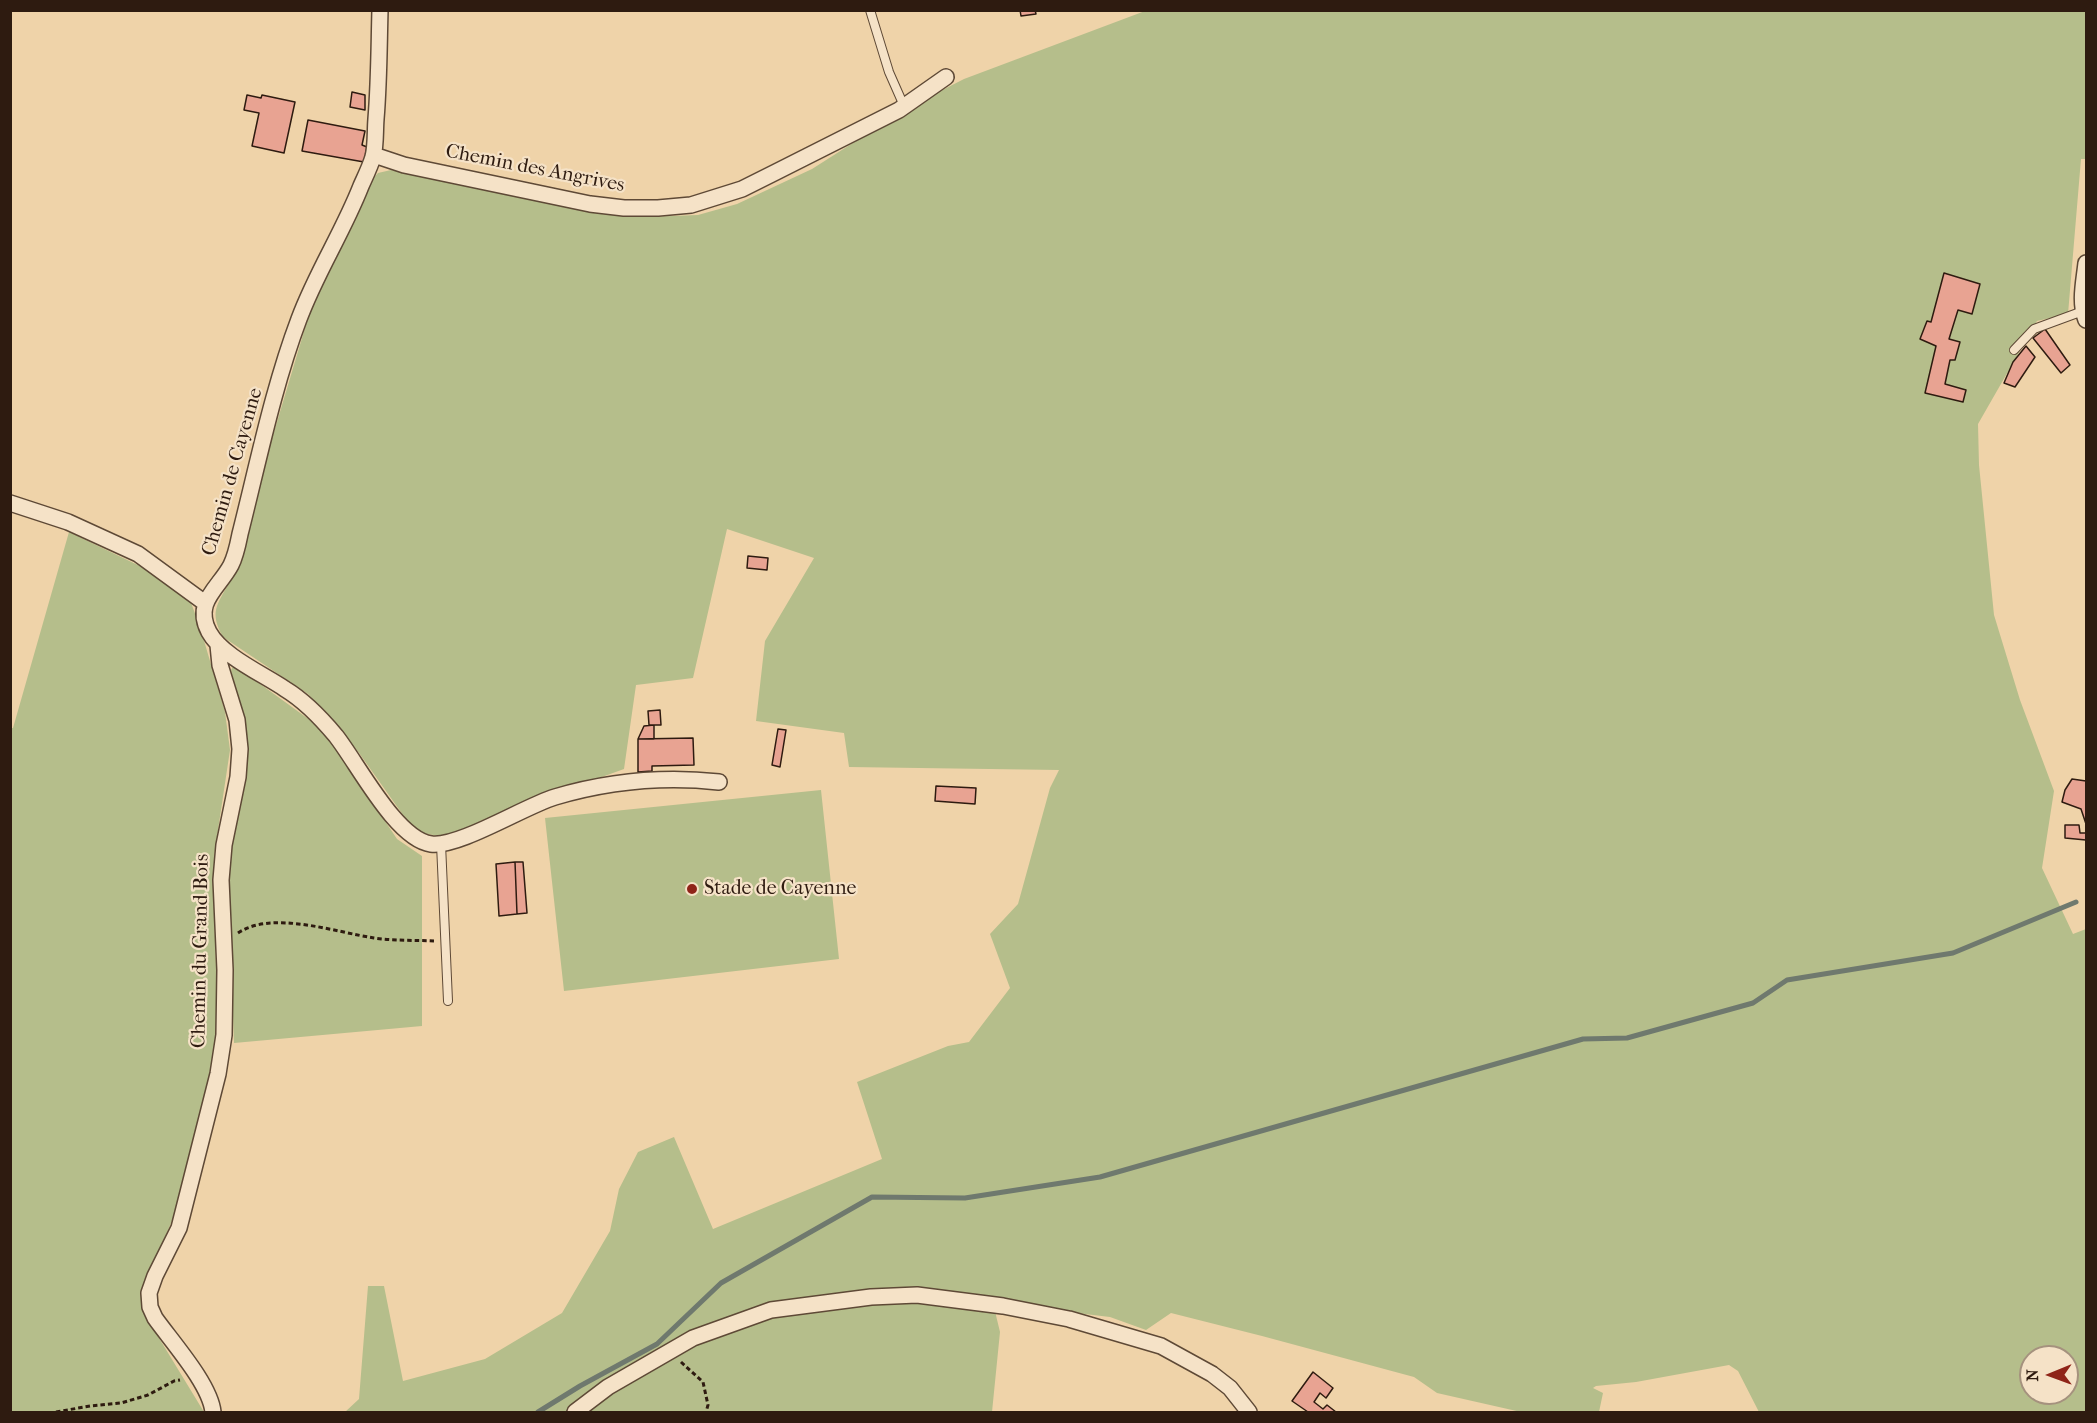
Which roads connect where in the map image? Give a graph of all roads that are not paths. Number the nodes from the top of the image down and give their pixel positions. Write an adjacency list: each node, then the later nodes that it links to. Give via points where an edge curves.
1 (380, 10): 5 (street, Chemin de Cayenne)
2 (870, 10): 4 (lane)
3 (946, 77): 4 (street, Chemin des Angrives)
4 (904, 106): 5 (street, Chemin des Angrives, via 742,189 691,205 624,208 590,204 404,165)
5 (374, 155): 10 (street, Chemin de Cayenne, via 299,319 232,562)
6 (2086, 263): 7 (street, via 2082,296)
7 (2085, 316): 8 (lane, via 2034,329)
8 (2014, 350)
9 (10, 503): 10 (street, via 68,522 138,554)
10 (205, 603): 11 (street, via 208,630)
11 (218, 645): 13 (street, via 288,690 326,724 404,829 416,839); 15 (street, Chemin du Grand Bois, via 237,720 240,749 221,880 224,1035 218,1074 179,1228 149,1293 155,1318 198,1378)
12 (719, 782): 13 (street, via 662,778 590,789 555,797)
13 (441, 844): 14 (lane)
14 (448, 1001)
15 (213, 1413)
16 (575, 1413): 17 (street, via 608,1387 693,1338 771,1310 917,1295 1070,1319 1161,1346 1212,1374 1230,1388)
17 (1248, 1413)

